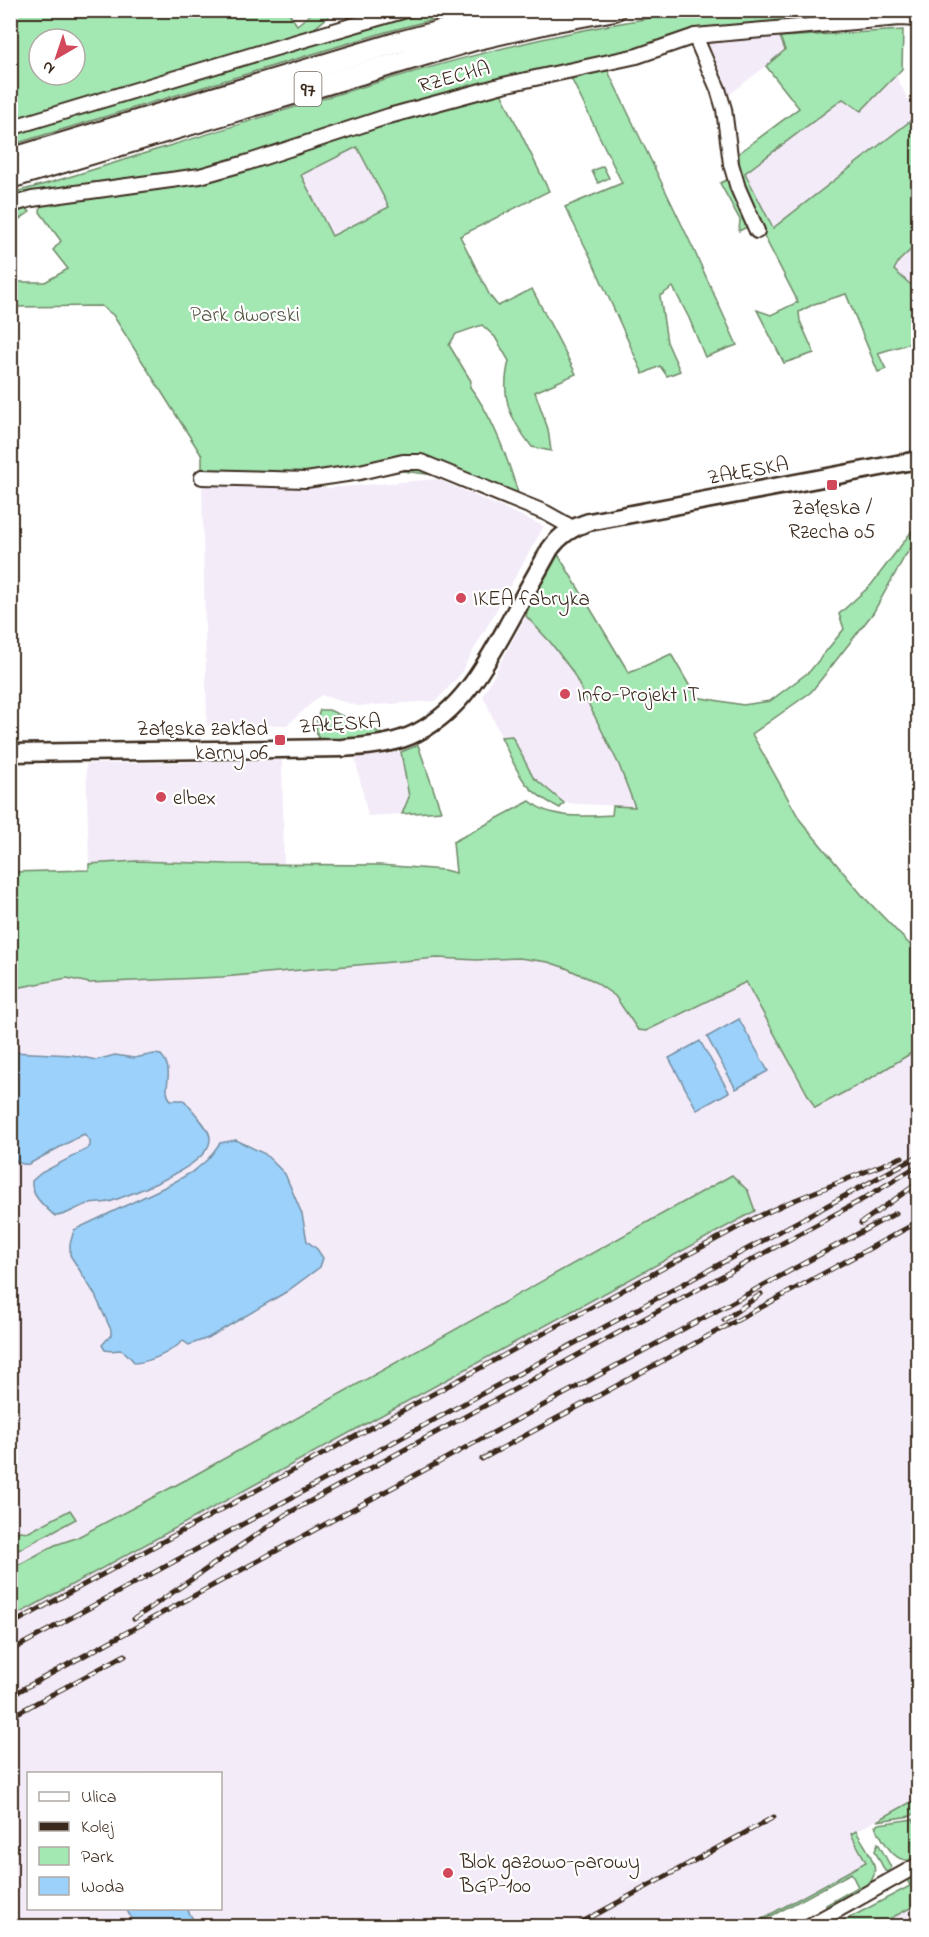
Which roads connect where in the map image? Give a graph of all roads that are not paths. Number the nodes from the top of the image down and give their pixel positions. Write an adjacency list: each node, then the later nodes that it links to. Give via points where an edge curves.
1 (406, 10): 6 (street)
2 (520, 10): 7 (main road, 97)
3 (615, 10): 8 (main road, 97, via 478,39)
4 (916, 18): 5 (street, RZECHA)
5 (695, 36): 9 (street, RZECHA, via 637,56 503,85 389,116 200,176); 10 (street, via 718,89 731,164)
6 (10, 128)
7 (10, 159)
8 (10, 178)
9 (10, 206)
10 (757, 231)
11 (918, 460): 13 (street, ZAŁĘSKA)
12 (202, 477): 13 (street, via 306,480 421,462 546,513)
13 (573, 528): 14 (street, ZAŁĘSKA, via 550,549 492,655 462,698 432,724 398,741 342,748)
14 (10, 753)
15 (918, 1865): 16 (street)
16 (809, 1926)

